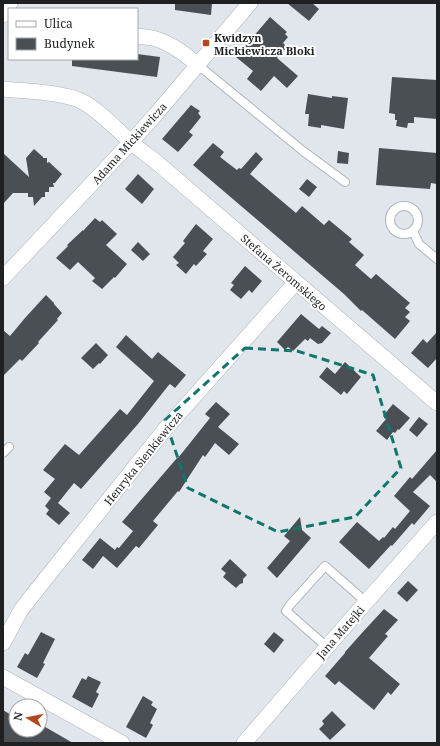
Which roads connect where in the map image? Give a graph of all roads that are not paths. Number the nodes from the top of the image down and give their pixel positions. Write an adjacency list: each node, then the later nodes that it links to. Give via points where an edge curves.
1 (10, 3): 3 (street)
2 (250, 3): 5 (street, Adama Mickiewicza)
3 (3, 14)
4 (138, 36): 5 (street, via 168,44)
5 (198, 64): 7 (street, Adama Mickiewicza); 8 (lane, via 303,151)
6 (3, 89): 7 (street, Stefana Żeromskiego, via 81,101 105,118)
7 (131, 142): 11 (street, Adama Mickiewicza); 12 (street, Stefana Żeromskiego)
8 (345, 182)
9 (413, 231): 10 (lane, via 418,244)
10 (437, 259)
11 (3, 278)
12 (296, 282): 13 (street, Stefana Żeromskiego); 18 (street, Henryka Sienkiewicza, via 166,428 21,610)
13 (437, 403)
14 (9, 447): 15 (lane)
15 (3, 453)
16 (437, 522): 17 (street, Jana Matejki)
17 (366, 602): 19 (street, Jana Matejki); 19 (lane, via 325,566 290,605 286,611)
18 (3, 643)
19 (327, 647): 22 (street, Jana Matejki)
20 (3, 677): 21 (street)
21 (122, 743)
22 (244, 743)

